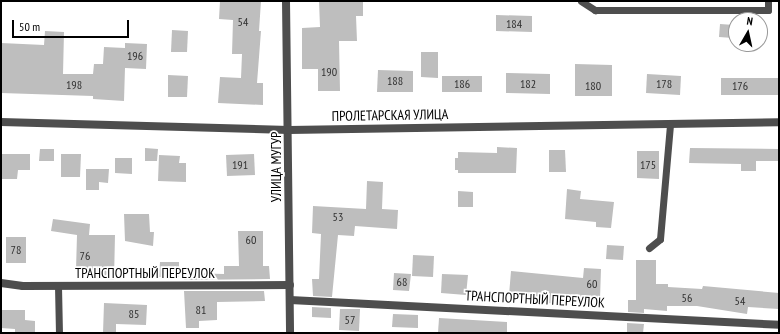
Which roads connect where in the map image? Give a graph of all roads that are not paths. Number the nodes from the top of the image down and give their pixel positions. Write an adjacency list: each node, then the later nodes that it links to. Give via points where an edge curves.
1 (286, 1): 7 (street, УЛИЦА МУГУР)
2 (581, 1): 3 (lane, via 595,10 768,10)
3 (768, 1)
4 (1, 122): 7 (street, ПРОЛЕТАРСКАЯ УЛИЦА)
5 (779, 122): 6 (street, ПРОЛЕТАРСКАЯ УЛИЦА)
6 (670, 124): 7 (street, ПРОЛЕТАРСКАЯ УЛИЦА); 8 (lane, via 660,239)
7 (290, 130): 10 (street, УЛИЦА МУГУР)
8 (649, 248)
9 (1, 283): 11 (street, ТРАНСПОРТНЫЙ ПЕРЕУЛОК)
10 (290, 285): 11 (street, ТРАНСПОРТНЫЙ ПЕРЕУЛОК); 12 (street, УЛИЦА МУГУР)
11 (58, 286): 14 (lane)
12 (290, 300): 13 (street, ТРАНСПОРТНЫЙ ПЕРЕУЛОК); 15 (street, УЛИЦА МУГУР)
13 (779, 325)
14 (59, 333)
15 (290, 333)

